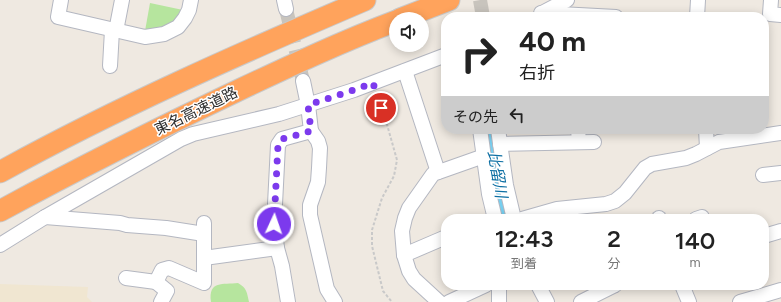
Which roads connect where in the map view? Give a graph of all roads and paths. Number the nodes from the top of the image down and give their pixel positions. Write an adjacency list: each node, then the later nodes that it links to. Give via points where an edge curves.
1 (61, 0): 14 (street, via 58,17)
2 (122, 0): 14 (street)
3 (191, 0): 14 (street, via 189,10 178,27 164,34 145,37)
4 (365, 0): 31 (highway, via 156,93)
5 (449, 0): 9 (highway)
6 (567, 0): 10 (street)
7 (698, 0): 11 (street)
8 (771, 0): 12 (street, via 770,14)
9 (418, 12)
10 (543, 12)
11 (697, 12)
12 (781, 15)
13 (389, 24): 35 (highway, 東名高速道路, via 284,69 169,123)
14 (114, 31): 16 (street)
15 (441, 57): 17 (street)
16 (110, 66)
17 (405, 71): 19 (street); 32 (street)
18 (303, 81): 20 (street)
19 (373, 83): 20 (street); 59 (path, via 397,160 394,176 382,198 372,230 372,246 383,291)
20 (308, 105): 21 (street); 39 (street, via 181,139)
21 (311, 131): 44 (street, via 282,139 278,145 274,224); 58 (street, via 318,141 320,162 310,215 327,289)
22 (781, 133): 29 (street, via 718,142)
23 (481, 134): 30 (street)
24 (499, 134): 28 (street)
25 (706, 134): 29 (street)
26 (579, 136): 27 (street); 28 (street)
27 (594, 142)
28 (500, 144): 37 (street)
29 (707, 148): 38 (street, via 686,158 652,164 645,168 616,201)
30 (484, 156): 32 (street); 36 (street)
31 (0, 172)
32 (438, 172): 45 (street, via 433,174 409,208 402,231)
33 (781, 173): 34 (street)
34 (763, 175)
35 (0, 211)
36 (492, 214)
37 (513, 214)
38 (540, 214)
39 (45, 217): 43 (street); 46 (street, via 166,228 204,228)
40 (781, 231): 41 (street)
41 (769, 235)
42 (441, 239): 45 (street)
43 (0, 245)
44 (277, 248): 46 (street); 57 (street)
45 (404, 255): 60 (street, via 414,279)
46 (204, 258): 48 (street, via 204,283 169,268 162,270)
47 (126, 278): 48 (street)
48 (156, 282): 56 (street, via 167,291)
49 (475, 290): 61 (street)
50 (499, 290): 62 (street)
51 (541, 290): 63 (street)
52 (605, 290): 64 (street)
53 (684, 290): 65 (street)
54 (781, 290): 55 (street)
55 (766, 298): 66 (street)
56 (161, 302)
57 (288, 302)
58 (335, 302)
59 (392, 302)
60 (439, 302)
61 (449, 302)
62 (499, 302)
63 (547, 302)
64 (581, 302)
65 (689, 302)
66 (740, 302)

